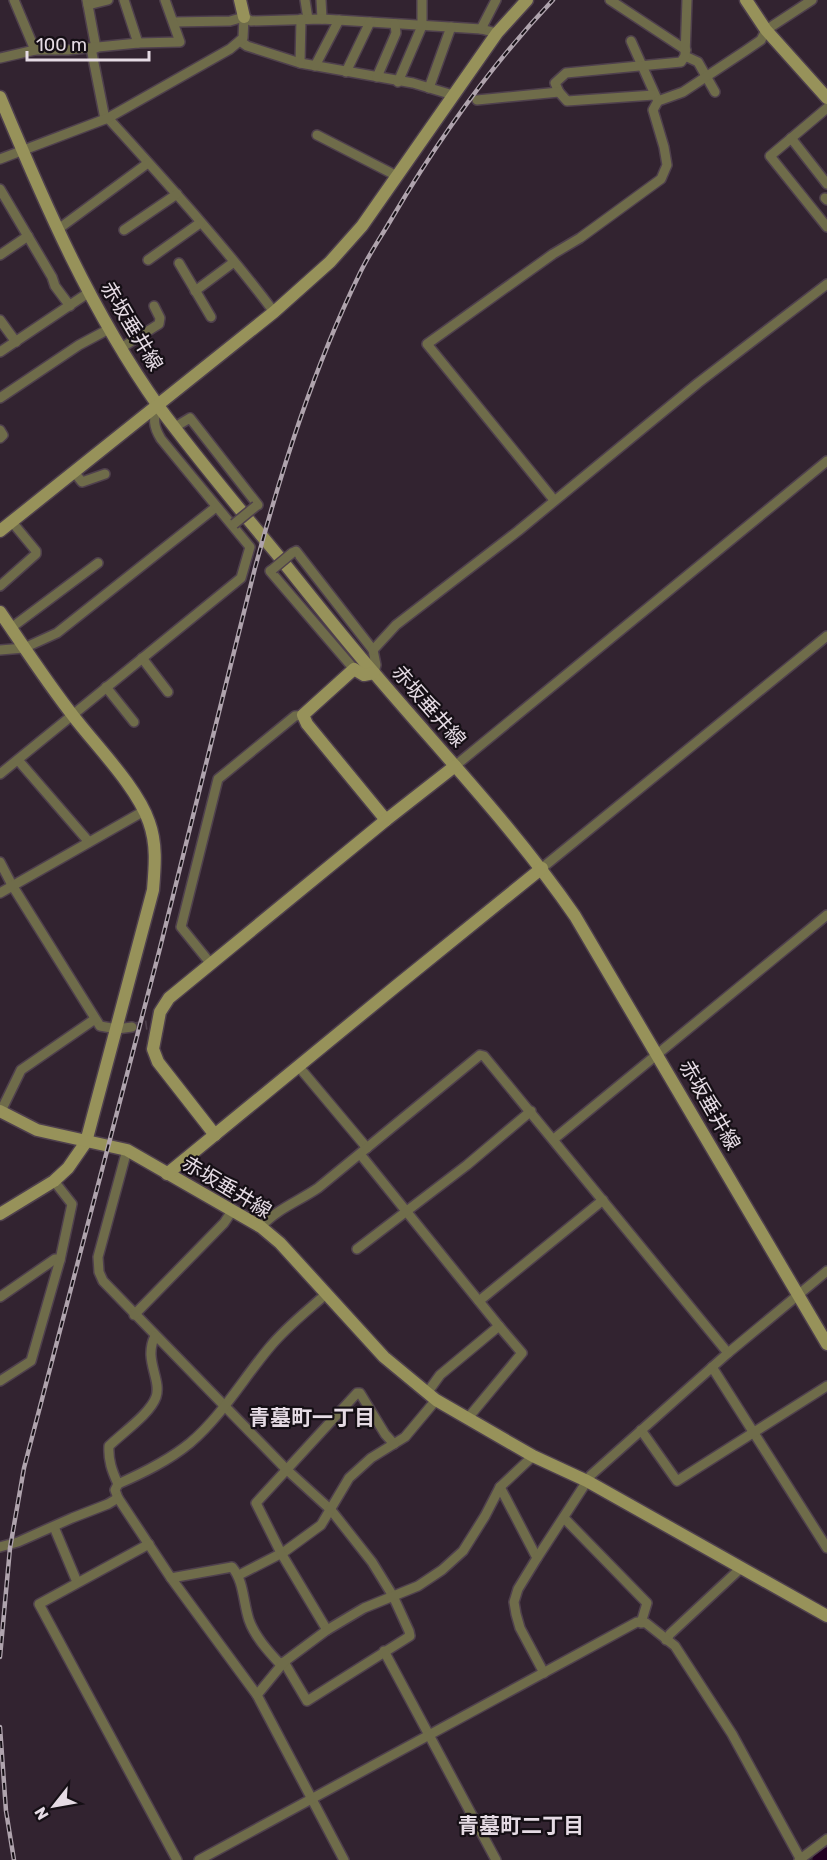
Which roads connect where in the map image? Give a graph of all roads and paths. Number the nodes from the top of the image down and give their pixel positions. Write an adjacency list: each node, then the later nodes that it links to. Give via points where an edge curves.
1 (14, 0): 32 (street)
2 (108, 0): 15 (street)
3 (124, 0): 30 (street)
4 (165, 0): 20 (street)
5 (240, 0): 16 (street)
6 (305, 0): 17 (street)
7 (321, 0): 18 (street)
8 (422, 0): 23 (street)
9 (496, 0): 25 (street)
10 (527, 0): 27 (street)
11 (610, 0): 33 (street)
12 (687, 0): 33 (street)
13 (746, 0): 26 (street)
14 (812, 0): 26 (street)
15 (88, 2): 31 (street)
16 (244, 17): 17 (street, via 250,21); 20 (street); 28 (street)
17 (304, 19): 18 (street); 35 (street)
18 (322, 20): 19 (street)
19 (339, 20): 21 (street); 36 (street)
20 (174, 22): 30 (street, via 180,42)
21 (369, 22): 22 (street); 38 (street)
22 (394, 24): 23 (street); 40 (street, via 396,33)
23 (422, 26): 24 (street); 41 (street)
24 (451, 27): 25 (street); 43 (street)
25 (480, 29): 27 (street)
26 (766, 30): 39 (street, via 761,40); 42 (street)
27 (497, 33): 46 (street)
28 (240, 41): 35 (street); 52 (street)
29 (631, 41): 37 (street)
30 (138, 43): 31 (street)
31 (94, 48): 32 (street); 52 (street)
32 (35, 50): 34 (street)
33 (686, 53): 37 (street, via 681,62); 39 (street, via 698,62)
34 (0, 57)
35 (300, 63): 36 (street)
36 (315, 66): 38 (street)
37 (642, 66): 45 (street, via 566,73 555,83); 48 (street)
38 (346, 72): 40 (street)
39 (706, 76): 44 (street); 48 (street, via 683,92)
40 (377, 77): 41 (street)
41 (398, 81): 43 (street)
42 (823, 87): 49 (street)
43 (429, 88): 46 (street)
44 (715, 92)
45 (559, 93): 48 (street, via 567,101); 50 (street)
46 (453, 95): 58 (street)
47 (0, 97): 55 (street, 赤坂垂井線)
48 (656, 98): 91 (street, via 653,110 667,165 661,179 427,344)
49 (827, 99)
50 (477, 100)
51 (827, 108): 54 (street)
52 (107, 118): 55 (street); 57 (street)
53 (317, 135): 58 (street)
54 (791, 138): 59 (street); 63 (street, via 770,156)
55 (22, 152): 56 (street); 64 (street, 赤坂垂井線)
56 (0, 159)
57 (148, 163): 61 (street); 64 (street)
58 (397, 176): 76 (street, via 362,226 330,262)
59 (827, 184)
60 (0, 189): 66 (street)
61 (177, 194): 62 (street); 65 (street)
62 (200, 223): 68 (street); 69 (street)
63 (827, 227)
64 (57, 230): 73 (street, 赤坂垂井線)
65 (124, 230)
66 (28, 237): 67 (street); 74 (street, via 54,286)
67 (0, 255)
68 (148, 260)
69 (234, 262): 72 (street); 76 (street)
70 (179, 263): 72 (street)
71 (827, 284): 91 (street)
72 (195, 291): 77 (street)
73 (88, 293): 74 (street); 79 (street, 赤坂垂井線)
74 (70, 306): 80 (street)
75 (154, 306): 81 (street, via 159,324)
76 (274, 312): 84 (street)
77 (211, 316)
78 (0, 320): 80 (street)
79 (109, 329): 81 (street, 赤坂垂井線); 83 (street)
80 (16, 342): 82 (street)
81 (121, 348): 84 (street, 赤坂垂井線)
82 (0, 352)
83 (0, 398)
84 (158, 405): 85 (street, 赤坂垂井線); 89 (street); 92 (street, via 153,418 155,429)
85 (174, 427): 94 (street, bridge, via 190,418 258,505); 106 (street, 赤坂垂井線)
86 (0, 430): 87 (street)
87 (0, 438)
88 (827, 461): 113 (street)
89 (74, 472): 90 (street, via 82,482); 93 (street)
90 (105, 474)
91 (554, 500): 103 (street, via 396,625)
92 (216, 507): 94 (street); 101 (street, via 82,615 57,633)
93 (12, 522): 95 (street); 97 (street, via 37,553)
94 (233, 525): 104 (street, via 250,548 241,578)
95 (0, 531)
96 (98, 563): 99 (street)
97 (0, 586)
98 (0, 612): 99 (street)
99 (11, 628): 101 (street)
100 (827, 636): 119 (street)
101 (24, 648): 102 (street); 109 (street)
102 (0, 650)
103 (373, 650): 105 (street, bridge, via 296,550 270,571); 106 (street)
104 (142, 658): 107 (street); 108 (street)
105 (354, 669): 106 (street, via 364,675); 110 (street)
106 (374, 673): 113 (street, 赤坂垂井線)
107 (106, 687): 109 (street); 111 (street)
108 (168, 693)
109 (72, 715): 112 (street); 115 (street)
110 (303, 715): 116 (street); 123 (street, via 295,716 218,778 182,927)
111 (134, 722)
112 (18, 760): 114 (street); 117 (street)
113 (455, 766): 116 (street); 119 (street, 赤坂垂井線)
114 (0, 774)
115 (144, 811): 117 (street); 126 (street, via 154,838 153,890)
116 (386, 820): 123 (street)
117 (89, 842): 120 (street)
118 (0, 862): 120 (street)
119 (542, 868): 127 (street, 赤坂垂井線); 128 (street)
120 (12, 885): 121 (street); 124 (street)
121 (0, 893)
122 (827, 915): 127 (street)
123 (211, 964): 131 (street, via 168,998 152,1024 158,1062)
124 (95, 1019): 126 (street, via 100,1026); 129 (street, via 21,1070)
125 (132, 1027): 126 (street)
126 (117, 1029): 133 (street)
127 (658, 1054): 132 (street); 147 (street, 赤坂垂井線)
128 (300, 1067): 131 (street); 135 (street)
129 (1, 1111): 133 (street, 赤坂垂井線, via 37,1130)
130 (531, 1111): 132 (street); 135 (street, via 480,1055); 140 (street)
131 (215, 1135): 136 (street)
132 (554, 1139): 138 (street)
133 (86, 1142): 134 (street, 赤坂垂井線); 137 (street)
134 (127, 1150): 136 (street, 赤坂垂井線); 150 (street, via 98,1257 103,1281)
135 (363, 1151): 140 (street, via 364,1161); 142 (street, via 305,1197 270,1216)
136 (167, 1174): 139 (street, 赤坂垂井線)
137 (54, 1181): 141 (street); 144 (street, via 72,1204)
138 (603, 1200): 149 (street); 154 (street)
139 (232, 1210): 142 (street, 赤坂垂井線); 150 (street, via 224,1223)
140 (407, 1212): 143 (street); 149 (street)
141 (0, 1214)
142 (261, 1227): 146 (street, 赤坂垂井線)
143 (357, 1249)
144 (60, 1260): 148 (street, via 55,1259); 156 (street, via 31,1361)
145 (827, 1270): 147 (street)
146 (326, 1294): 158 (street, 赤坂垂井線, via 384,1357); 159 (street, via 276,1340)
147 (797, 1294): 153 (street, 赤坂垂井線); 154 (street)
148 (0, 1297)
149 (479, 1301): 151 (street)
150 (134, 1315): 152 (street)
151 (499, 1326): 158 (street, via 440,1375); 160 (street, via 522,1353)
152 (155, 1336): 159 (street); 167 (street, via 150,1346 156,1397 133,1426 109,1446 108,1456)
153 (827, 1344)
154 (728, 1353): 155 (street)
155 (712, 1367): 161 (street); 162 (street)
156 (0, 1381)
157 (827, 1386): 162 (street)
158 (432, 1396): 160 (street, 赤坂垂井線); 163 (street, via 405,1437)
159 (223, 1406): 165 (street); 167 (street, via 190,1443 152,1469)
160 (468, 1418): 164 (street, 赤坂垂井線)
161 (641, 1430): 162 (street, via 677,1481); 166 (street)
162 (754, 1431): 175 (street)
163 (394, 1444): 165 (street, via 357,1393); 170 (street, via 370,1458 349,1478)
164 (533, 1456): 166 (street, 赤坂垂井線); 168 (street)
165 (286, 1469): 170 (street); 176 (street, via 255,1503)
166 (587, 1481): 171 (street); 178 (street, 赤坂垂井線)
167 (118, 1484): 169 (street)
168 (500, 1487): 177 (street); 182 (street, via 463,1551 418,1586)
169 (118, 1498): 172 (street); 173 (street)
170 (331, 1510): 176 (street, via 321,1525); 182 (street)
171 (564, 1518): 177 (street); 184 (street, via 646,1603)
172 (54, 1527): 174 (street); 181 (street)
173 (149, 1544): 180 (street); 181 (street)
174 (0, 1547)
175 (827, 1548)
176 (282, 1553): 179 (street); 185 (street)
177 (537, 1558): 189 (street, via 514,1602 520,1629)
178 (741, 1568): 183 (street, 赤坂垂井線); 186 (street)
179 (239, 1575): 180 (street, via 232,1567 222,1567); 188 (street, via 257,1636)
180 (171, 1578): 190 (street)
181 (78, 1582): 194 (street, via 39,1604)
182 (393, 1596): 185 (street); 187 (street, via 410,1636)
183 (827, 1616)
184 (641, 1623): 186 (street); 189 (street)
185 (327, 1630): 188 (street)
186 (666, 1640): 198 (street, via 675,1646 732,1734)
187 (384, 1651): 188 (street, via 307,1701); 191 (street)
188 (283, 1664): 190 (street)
189 (544, 1673): 191 (street)
190 (257, 1695): 192 (street)
191 (428, 1735): 192 (street); 197 (street)
192 (310, 1798): 195 (street); 196 (street)
193 (827, 1839): 198 (street)
194 (177, 1860)
195 (199, 1860)
196 (344, 1860)
197 (495, 1860)
198 (800, 1860)

